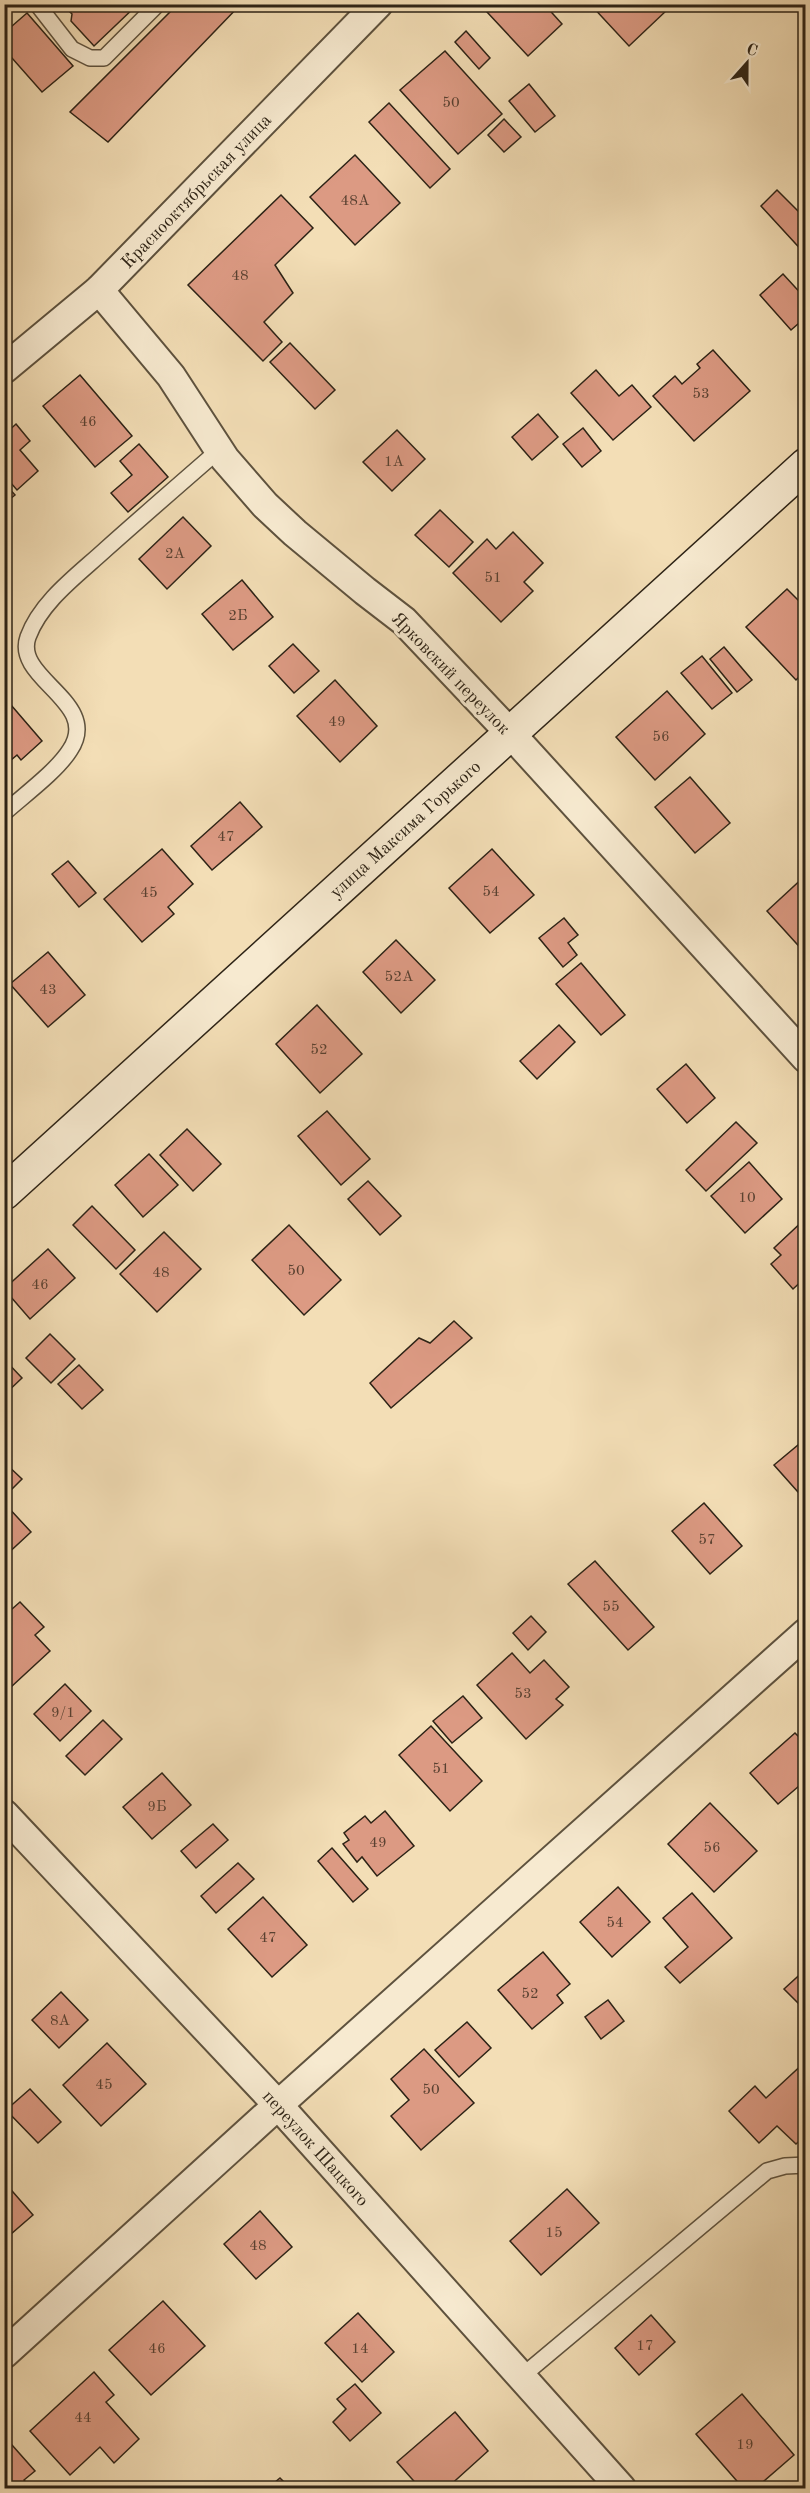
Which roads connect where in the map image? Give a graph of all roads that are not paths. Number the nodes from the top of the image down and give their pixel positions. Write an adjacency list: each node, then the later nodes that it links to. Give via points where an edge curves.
1 (37, 4): 2 (lane, via 72,49 90,58 104,58)
2 (158, 4)
3 (378, 4): 4 (street, Краснооктябрьская улица)
4 (99, 290): 5 (street, Краснооктябрьская улица); 6 (street, Ярковский переулок, via 171,376)
5 (4, 369)
6 (219, 450): 8 (street, Ярковский переулок, via 265,505 404,621); 9 (lane, via 84,570 38,618 27,638 32,665 70,708 77,724 76,740 70,752)
7 (806, 465): 8 (main road, улица Максима Горького)
8 (510, 733): 10 (street, Ярковский переулок); 11 (main road, улица Максима Горького)
9 (4, 813)
10 (806, 1058)
11 (4, 1192)
12 (806, 1633): 14 (street)
13 (4, 1814): 14 (street, переулок Шацкого)
14 (278, 2105): 16 (street); 17 (street, переулок Шацкого)
15 (806, 2165): 17 (lane, via 767,2171)
16 (4, 2354)
17 (521, 2377): 18 (street, переулок Шацкого)
18 (621, 2488)

